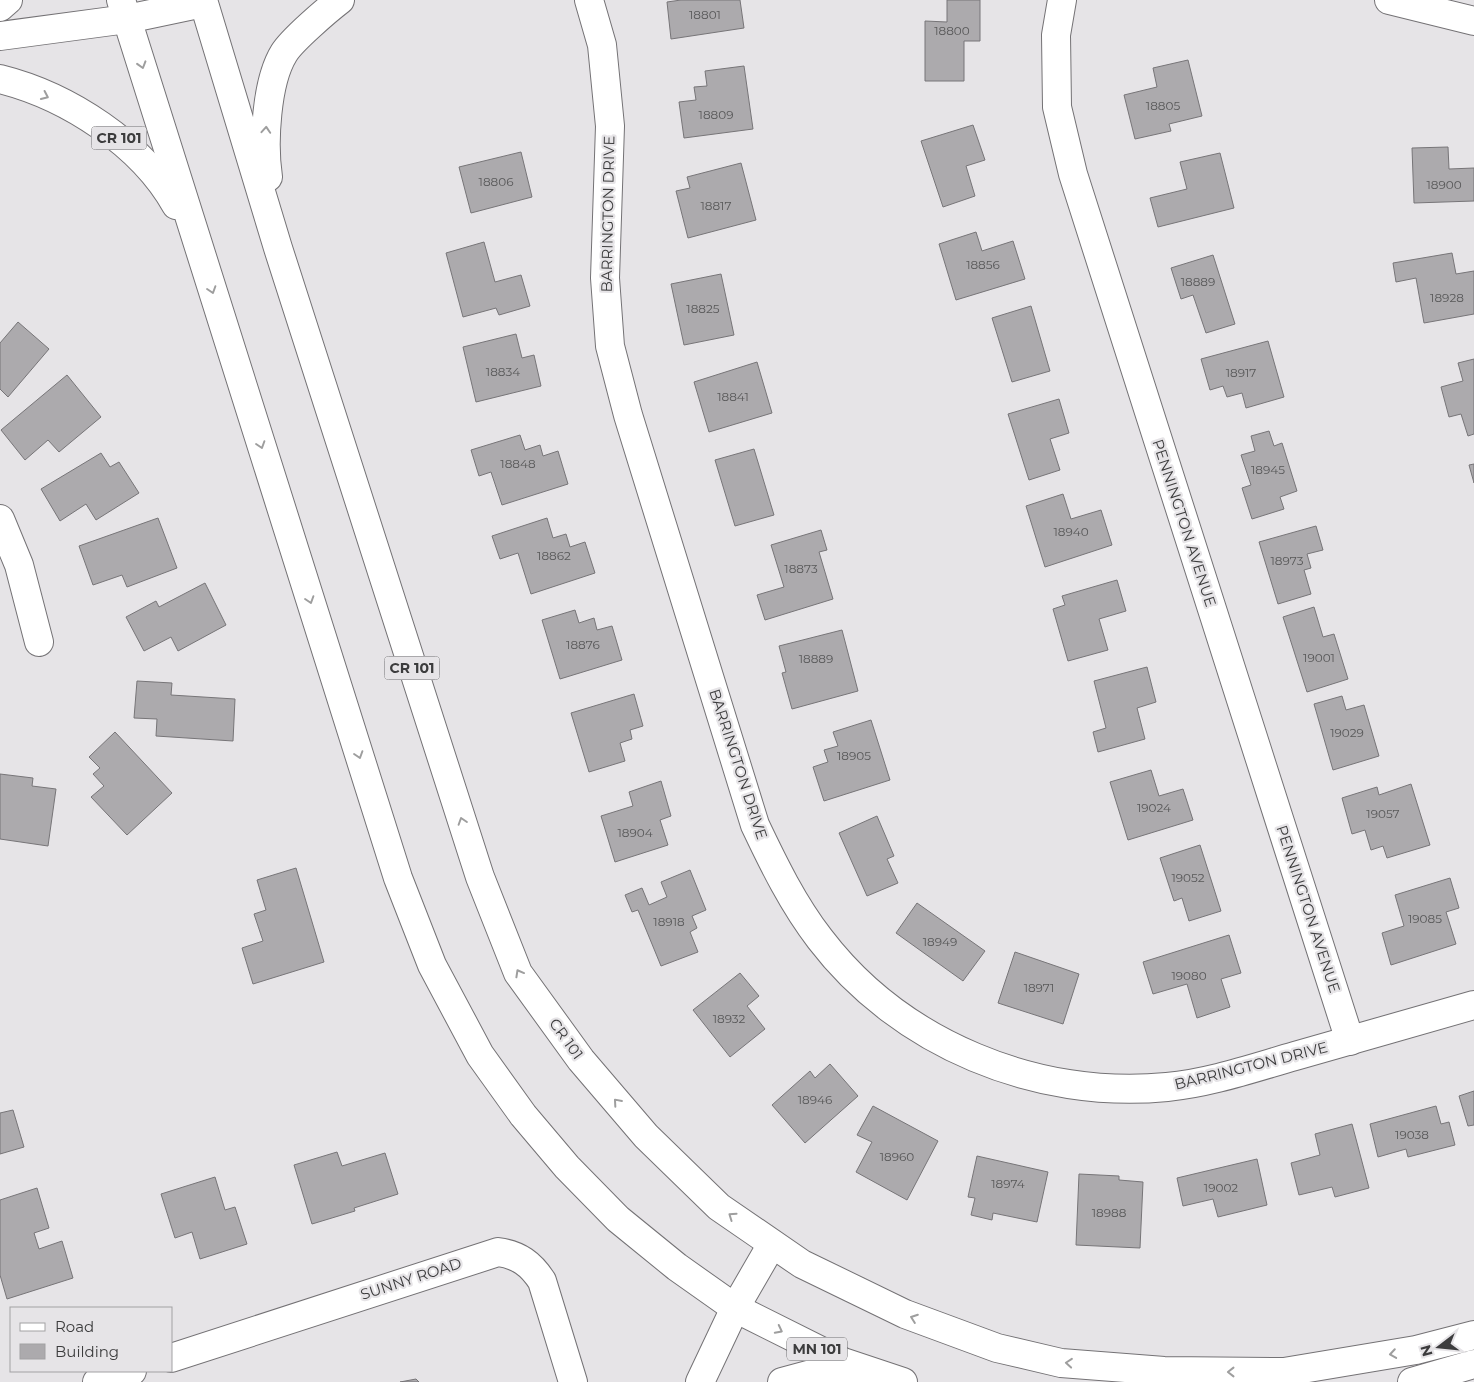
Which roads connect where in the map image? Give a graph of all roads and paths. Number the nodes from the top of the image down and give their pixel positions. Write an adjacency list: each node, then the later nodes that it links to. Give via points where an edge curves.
1 (8, 0): 7 (main road)
2 (340, 0): 13 (main road, one-way to 2, via 264,155 275,76 284,52)
3 (589, 0): 17 (main road, BARRINGTON DRIVE, via 602,45 610,126 604,278 610,346 628,415 755,825 782,884 820,940 865,988 918,1029 975,1060 1037,1078 1103,1089 1168,1087 1233,1074)
4 (1062, 0): 17 (main road, PENNINGTON AVENUE, via 1056,35 1057,107 1072,174)
5 (1389, 0): 9 (main road)
6 (206, 1): 8 (main road, CR 101); 13 (main road, CR 101 / CR 101)
7 (0, 7)
8 (124, 10): 10 (main road, CR 101); 12 (main road, CR 101, one-way to 12)
9 (1474, 21)
10 (0, 36)
11 (0, 79): 12 (main road, CR 101, one-way to 12, via 78,111 127,144 164,183)
12 (197, 244): 19 (main road, CR 101, one-way to 19, via 398,878 432,965 480,1055 523,1115 567,1167 618,1219)
13 (278, 248): 18 (main road, CR 101 / CR 101, one-way to 13, via 719,1207 646,1136 581,1060 518,973 480,877)
14 (0, 519): 15 (main road, via 19,565)
15 (40, 642)
16 (1474, 1005): 17 (main road, BARRINGTON DRIVE)
17 (1350, 1041)
18 (772, 1244): 19 (main road); 20 (main road, CR 101, one-way to 18, via 1416,1350 1284,1372 1164,1371 1061,1363 997,1348 905,1314 804,1266)
19 (735, 1308): 23 (main road, MN 101, one-way to 23); 27 (main road)
20 (1474, 1335)
21 (172, 1358): 26 (main road, SUNNY ROAD, via 498,1252 522,1259 542,1281)
22 (1474, 1364): 30 (main road)
23 (862, 1369): 28 (main road, via 819,1372); 29 (main road, MN 101)
24 (129, 1372): 25 (main road)
25 (97, 1382)
26 (573, 1382)
27 (700, 1382)
28 (782, 1382)
29 (903, 1382)
30 (1412, 1382)

